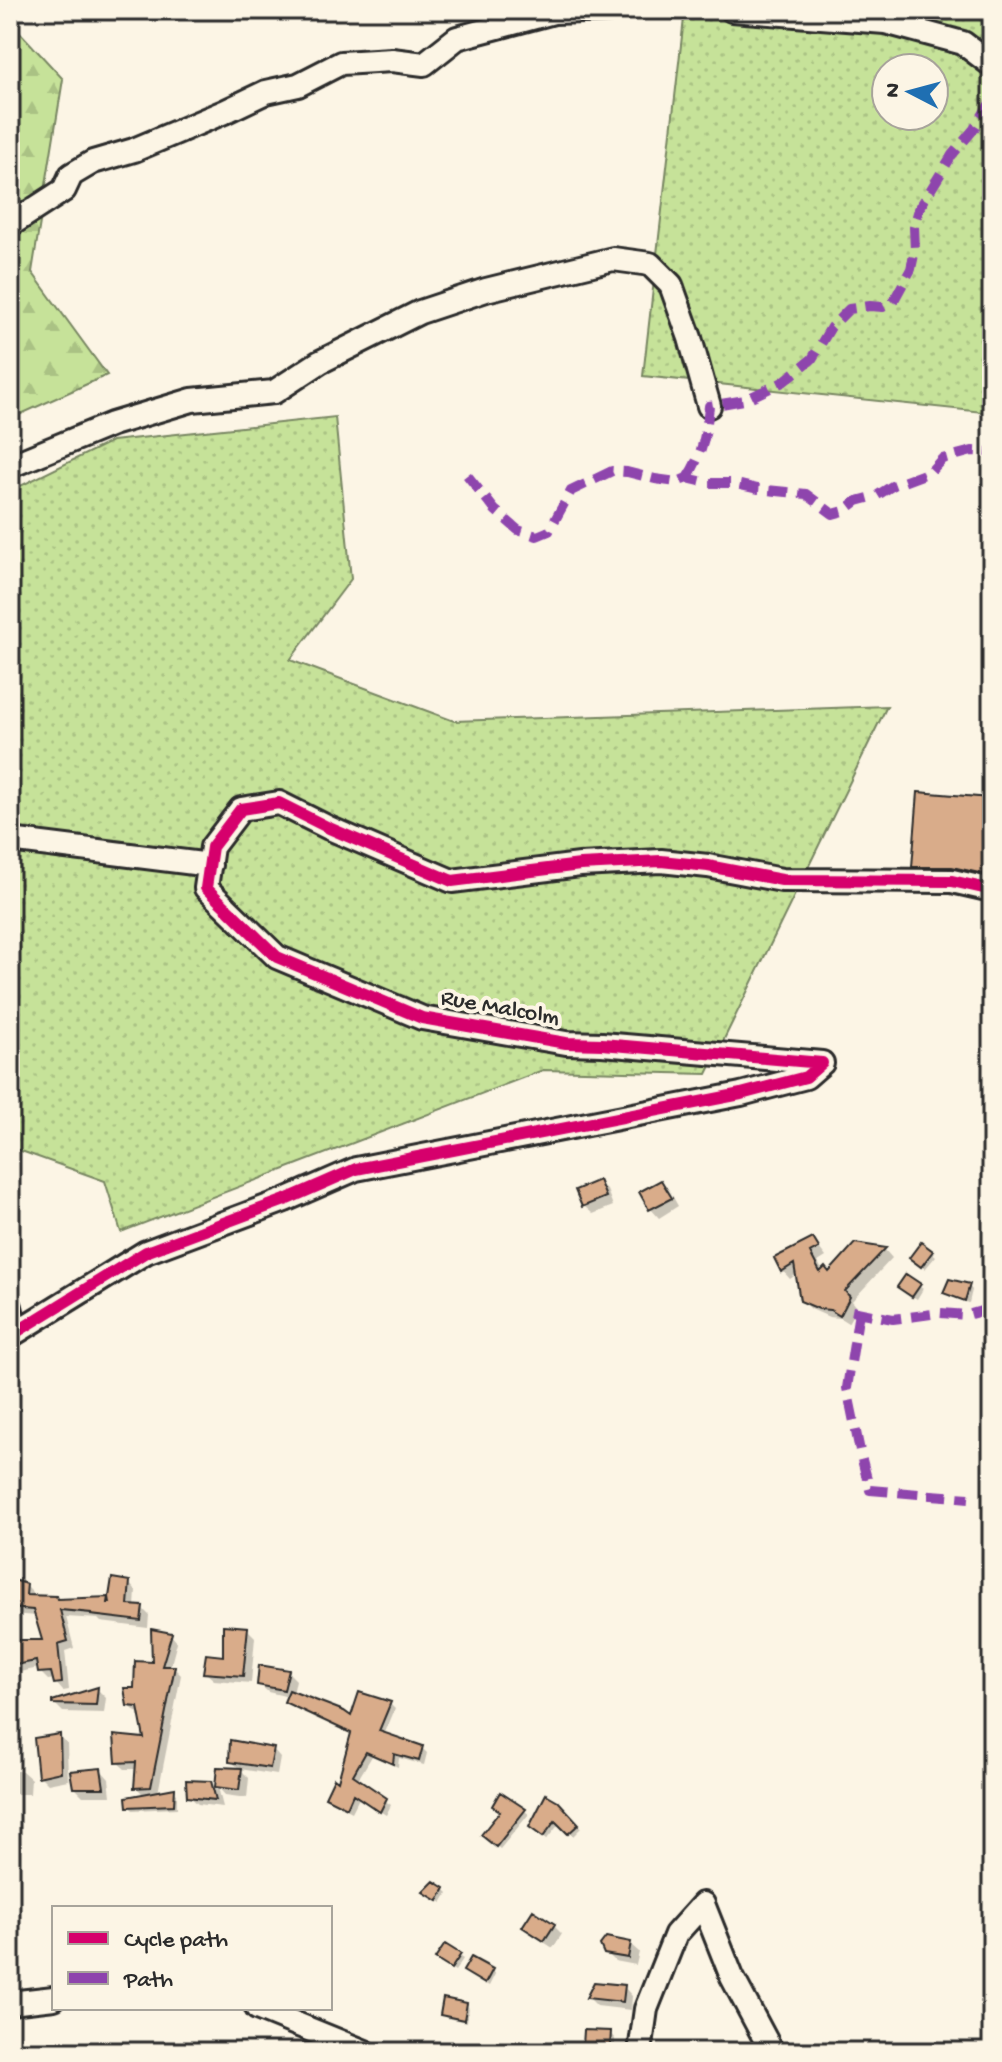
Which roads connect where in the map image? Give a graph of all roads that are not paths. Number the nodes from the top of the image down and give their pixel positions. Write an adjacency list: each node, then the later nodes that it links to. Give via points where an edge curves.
1 (612, 10): 4 (street, via 554,12 457,38 424,64 341,63 298,85 266,92 134,150 93,162 71,175 64,190)
2 (732, 10): 3 (street, via 885,22 963,43)
3 (992, 65)
4 (10, 225)
5 (709, 406): 6 (street, via 671,285 650,264 613,259 420,312 320,362 274,392 192,400 112,424)
6 (10, 466)
7 (10, 840): 8 (street)
8 (210, 865): 9 (street, via 212,847 241,809 279,803 452,881 661,861 782,880 952,881); 11 (street, Rue Malcolm, via 206,888 277,957 422,1018 566,1043 822,1063 806,1077 741,1094 356,1169 146,1252)
9 (992, 890)
10 (10, 1307): 11 (street)
11 (13, 1334)
12 (52, 1998): 13 (street)
13 (10, 2003)
14 (262, 2010): 15 (street)
15 (365, 2052)
16 (640, 2052): 17 (street, via 646,2009 676,1934 703,1904 732,1977)
17 (772, 2052)

